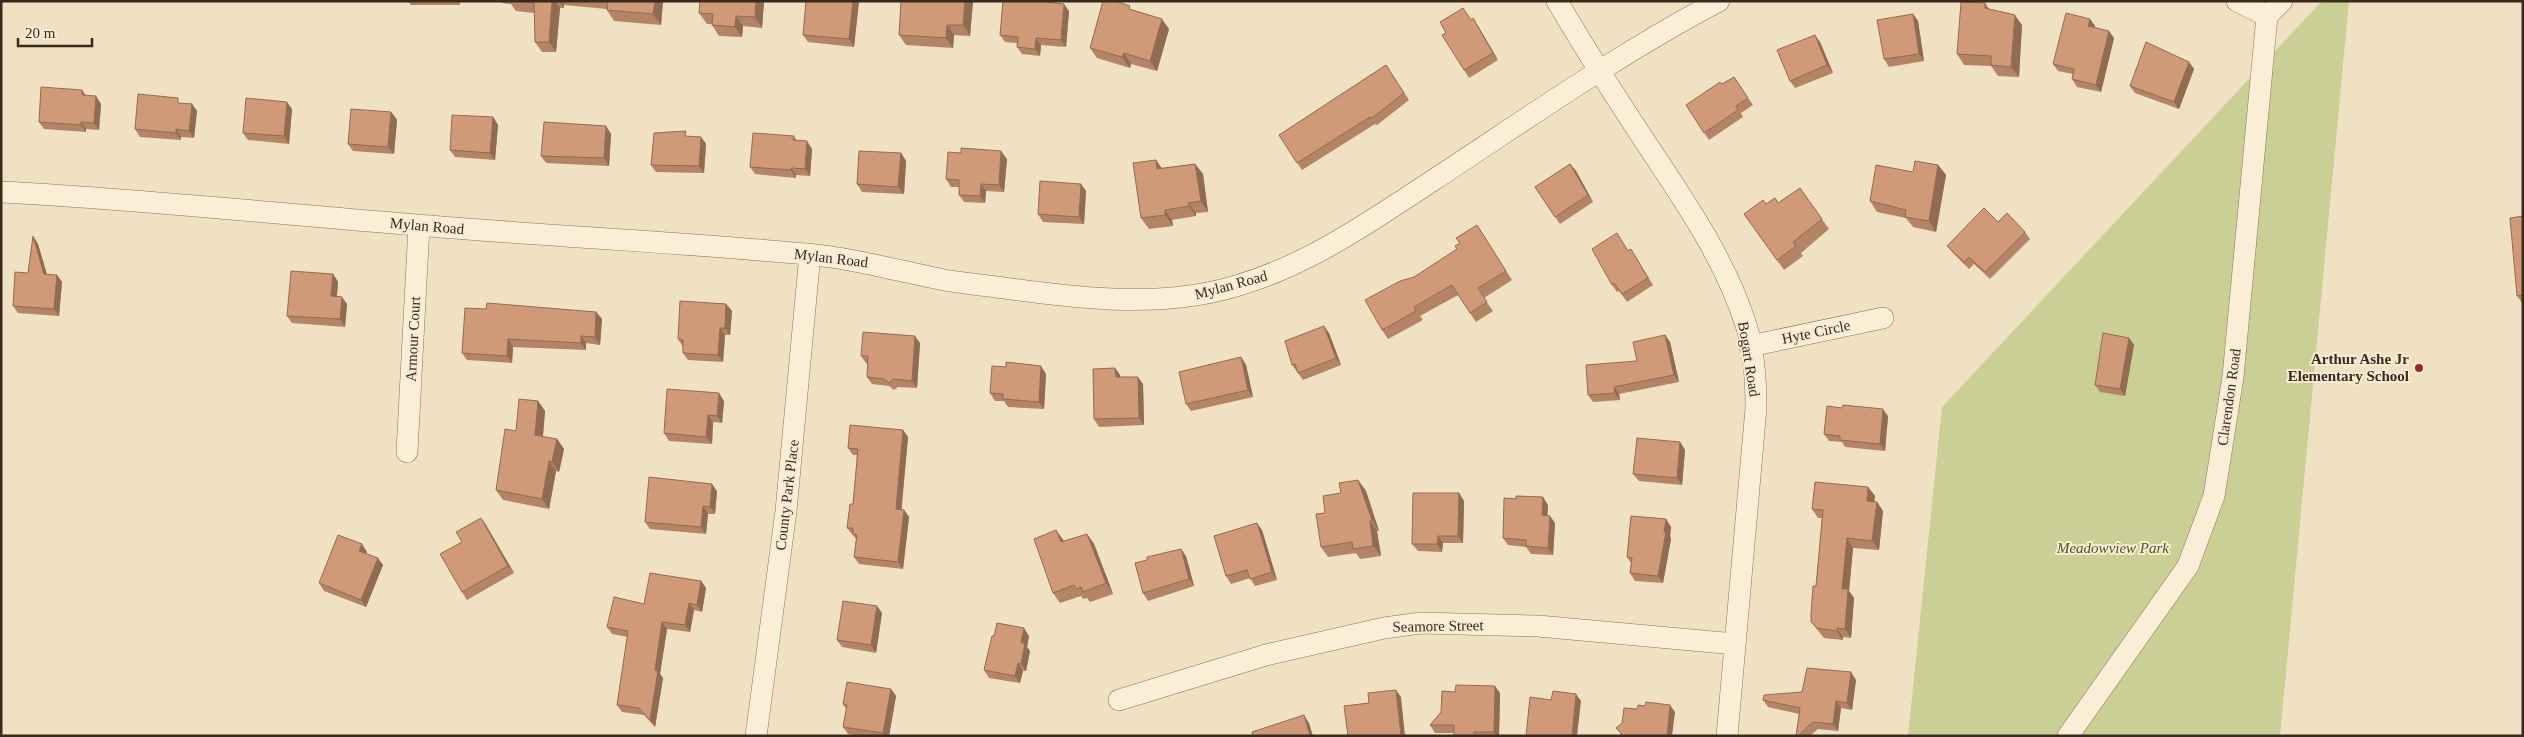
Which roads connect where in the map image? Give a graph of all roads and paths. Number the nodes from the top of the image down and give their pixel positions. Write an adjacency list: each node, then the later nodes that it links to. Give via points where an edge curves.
1 (1557, 1): 6 (street, Bogart Road)
2 (1719, 1): 6 (street)
3 (2237, 1): 5 (street)
4 (2282, 1): 5 (street)
5 (2266, 16): 17 (street, Clarendon Road, via 2233,377 2214,496 2188,566)
6 (1599, 72): 9 (street, Mylan Road, via 1344,238 1266,277 1230,288 1183,297 1126,300 1041,293 942,279 878,264); 11 (street, Bogart Road, via 1680,194 1718,259 1732,287)
7 (1, 192): 8 (street, Mylan Road, via 88,196)
8 (419, 226): 9 (street, Mylan Road); 12 (street, Armour Court)
9 (810, 254): 15 (street, County Park Place, via 789,481)
10 (1883, 318): 11 (street, Hyte Circle)
11 (1750, 346): 13 (street, Bogart Road, via 1756,408)
12 (407, 452)
13 (1735, 644): 14 (street, Seamore Street, via 1538,626 1421,623 1384,628 1266,655); 16 (street, Bogart Road)
14 (1119, 700)
15 (756, 736)
16 (1727, 736)
17 (2068, 736)

